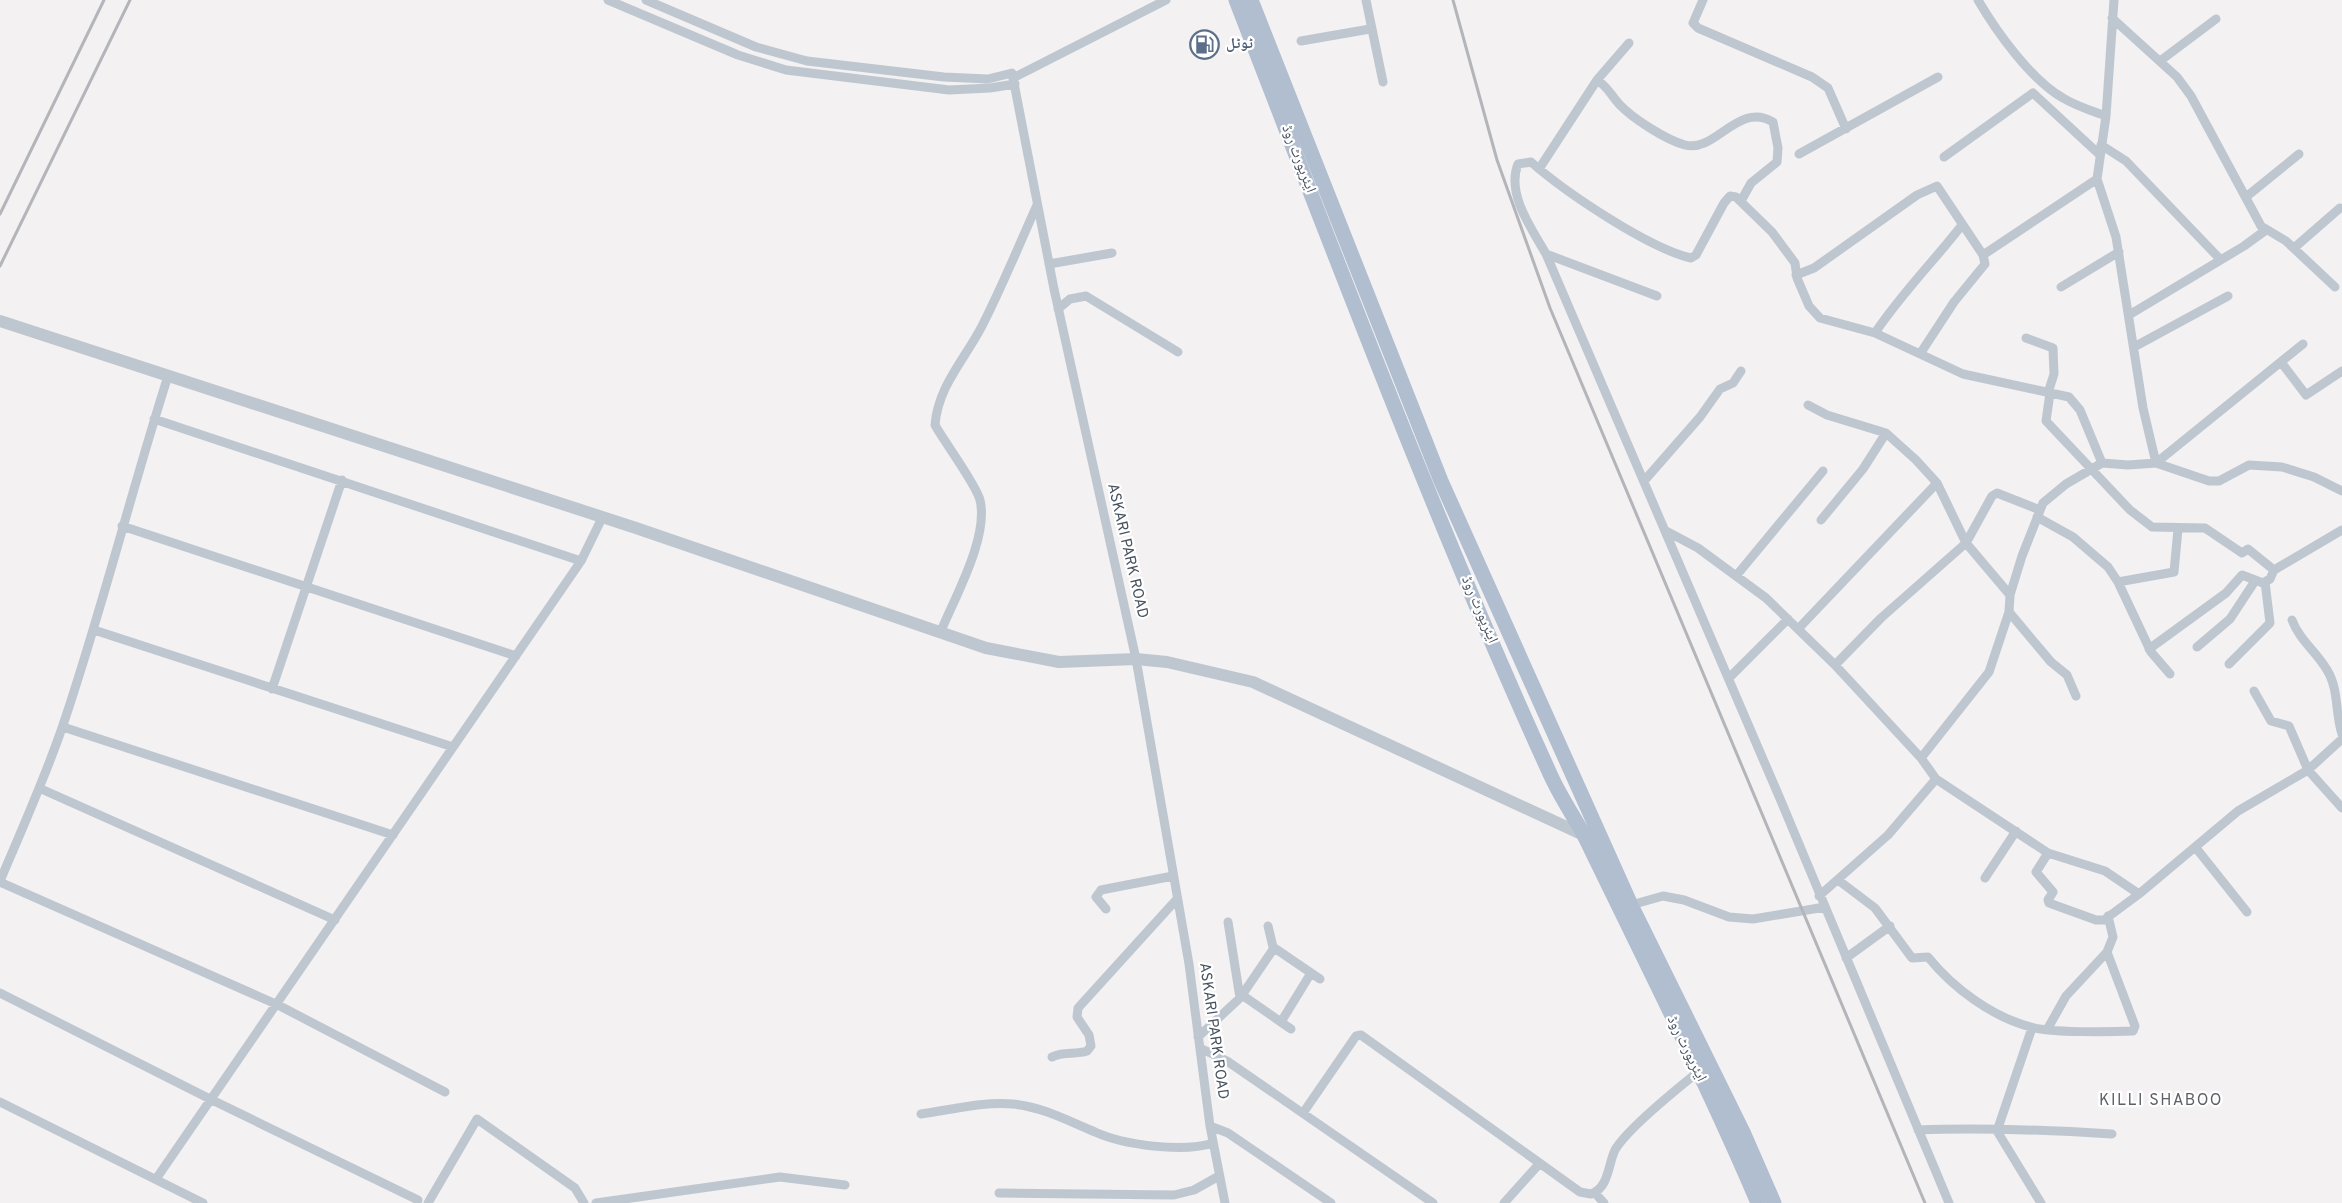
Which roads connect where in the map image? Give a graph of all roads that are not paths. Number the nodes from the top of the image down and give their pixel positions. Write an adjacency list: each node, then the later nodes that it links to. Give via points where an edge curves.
1 (608, 0): 17 (street, via 738,55 786,70 948,90 990,88)
2 (646, 0): 17 (street, via 756,47 807,61 944,77)
3 (1166, 0): 17 (street)
4 (1236, 0): 113 (main road, ایئرپورٹ روڈ, via 1491,640 1552,780)
5 (1251, 0): 114 (main road, ایئرپورٹ روڈ, via 1441,482)
6 (1366, 0): 12 (street)
7 (1703, 0): 21 (street, via 1693,23 1698,28 1812,77 1828,88)
8 (1978, 0): 20 (street, via 1996,31 2044,83 2062,98)
9 (2114, 0): 10 (street)
10 (2112, 18): 15 (street); 20 (street)
11 (2216, 19): 15 (street)
12 (1370, 29): 13 (street); 19 (street)
13 (1301, 41)
14 (1629, 43): 18 (street)
15 (2160, 61): 28 (street, via 2191,96)
16 (1938, 77): 21 (street)
17 (1013, 78): 30 (street, ASKARI PARK ROAD)
18 (1597, 80): 26 (street); 29 (street, via 1641,123 1685,145 1704,141 1747,117 1764,117 1773,122 1777,162 1751,183)
19 (1383, 82)
20 (2106, 116): 22 (street)
21 (1846, 129): 23 (street)
22 (2100, 150): 25 (street, via 2033,93); 27 (street); 39 (street, via 2126,161)
23 (1799, 154)
24 (2299, 154): 28 (street)
25 (1944, 157)
26 (1539, 169): 29 (street, via 1626,229 1691,258 1724,202 1730,196); 37 (street, via 1532,162 1518,165 1514,174 1521,207)
27 (2097, 179): 35 (street); 38 (street)
28 (2246, 197): 33 (street)
29 (1741, 201): 41 (street, via 1772,232 1795,263)
30 (1037, 205): 40 (street, ASKARI PARK ROAD); 90 (street, via 981,327 945,387 936,412 935,424 980,498 982,519)
31 (2340, 208): 34 (street)
32 (1962, 225): 38 (street); 41 (street, via 1937,186 1932,187 1814,268); 49 (street)
33 (2266, 230): 34 (street); 39 (street)
34 (2294, 248): 43 (street)
35 (2118, 252): 42 (street); 47 (street)
36 (1112, 253): 40 (street)
37 (1546, 254): 44 (street); 67 (street)
38 (1983, 255): 54 (street, via 1985,264)
39 (2220, 259): 47 (street)
40 (1049, 264): 46 (street, ASKARI PARK ROAD)
41 (1796, 275): 49 (street, via 1809,306 1820,318)
42 (2061, 287)
43 (2335, 287)
44 (1657, 296)
45 (2228, 296): 52 (street)
46 (1058, 309): 53 (street, via 1070,299 1086,296); 94 (street, ASKARI PARK ROAD)
47 (2129, 315): 52 (street)
48 (0, 321): 58 (street)
49 (1875, 333): 54 (street)
50 (2026, 338): 59 (street, via 2053,348 2054,374)
51 (2303, 344): 55 (street)
52 (2134, 347): 63 (street)
53 (1178, 352)
54 (1920, 354): 59 (street, via 1963,374)
55 (2281, 362): 57 (street, via 2306,394); 63 (street)
56 (1741, 371): 67 (street, via 1733,383 1720,389)
57 (2342, 371)
58 (168, 376): 61 (street); 71 (street)
59 (2049, 393): 64 (street, via 2069,397 2080,410); 64 (street, via 2046,422)
60 (1808, 405): 62 (street)
61 (154, 419): 66 (street); 73 (street)
62 (1886, 434): 68 (street); 72 (street)
63 (2156, 463): 64 (street); 69 (street, via 2209,481 2219,481 2249,465 2282,467)
64 (2098, 466): 70 (street, via 2066,484 2043,503); 74 (street, via 2130,510 2152,527)
65 (1823, 471): 80 (street)
66 (342, 480): 78 (street); 83 (street)
67 (1644, 481): 76 (street)
68 (1937, 483): 77 (street); 88 (street)
69 (2342, 491)
70 (2039, 514): 77 (street, via 1997,493); 81 (street, via 2108,567); 84 (street)
71 (602, 518): 78 (street); 90 (street)
72 (1821, 520)
73 (122, 526): 83 (street); 89 (street)
74 (2178, 529): 79 (street, via 2205,528 2216,532 2242,553 2248,549); 81 (street, via 2174,572)
75 (2342, 530): 79 (street)
76 (1666, 531): 80 (street, via 1698,548); 98 (street)
77 (1966, 543): 84 (street); 96 (street, via 1881,618)
78 (580, 561): 93 (street)
79 (2274, 570): 82 (street, via 2270,579)
80 (1736, 576): 86 (street)
81 (2118, 582): 92 (street)
82 (2260, 582): 91 (street, via 2230,620); 92 (street, via 2242,575 2226,593); 95 (street, via 2270,623)
83 (306, 586): 93 (street); 99 (street)
84 (2010, 595): 85 (street)
85 (2008, 612): 101 (street, via 2067,675); 106 (street, via 1989,672)
86 (1788, 619): 88 (street); 98 (street)
87 (2292, 620): 103 (street, via 2302,642 2328,671)
88 (1798, 629): 96 (street)
89 (94, 630): 99 (street); 102 (street)
90 (941, 631): 94 (street, via 986,648 1059,662)
91 (2197, 647)
92 (2149, 650): 97 (street)
93 (516, 656): 105 (street)
94 (1136, 659): 113 (street, via 1167,662 1253,682); 117 (street, ASKARI PARK ROAD)
95 (2229, 664)
96 (1835, 665): 106 (street)
97 (2170, 674)
98 (1729, 678): 122 (street)
99 (272, 688): 105 (street)
100 (2254, 691): 107 (street, via 2271,721 2289,726)
101 (2076, 696)
102 (63, 727): 109 (street); 112 (street)
103 (2342, 734)
104 (2342, 739): 107 (street)
105 (453, 747): 112 (street)
106 (1921, 758): 108 (street)
107 (2308, 770): 110 (street); 115 (street, via 2238,811)
108 (1936, 779): 111 (street); 119 (street, via 1888,835)
109 (39, 788): 120 (street); 129 (street)
110 (2342, 808)
111 (2016, 831): 116 (street); 118 (street)
112 (393, 835): 129 (street)
113 (1584, 836): 114 (street); 148 (main road, ایئرپورٹ روڈ)
114 (1606, 844): 124 (main road, ایئرپورٹ روڈ)
115 (2196, 848): 121 (street); 127 (street)
116 (2048, 853): 121 (street, via 2105,871); 128 (street, via 2036,872 2053,892 2049,903 2096,920)
117 (1173, 876): 123 (street, ASKARI PARK ROAD); 126 (street, via 1101,890 1096,897)
118 (1985, 878)
119 (1838, 880): 122 (street); 132 (street, via 1867,900)
120 (0, 881): 140 (street)
121 (2139, 894): 128 (street)
122 (1819, 896): 125 (street)
123 (1177, 899): 145 (street, ASKARI PARK ROAD); 147 (street, via 1078,1008 1077,1017 1091,1046 1078,1054 1060,1053)
124 (1631, 905): 125 (street, via 1663,896 1729,917 1753,919); 175 (main road, ایئرپورٹ روڈ)
125 (1825, 907): 135 (street)
126 (1106, 909)
127 (2247, 912)
128 (2108, 916): 134 (street, via 2113,937)
129 (335, 920): 140 (street)
130 (1228, 922): 139 (street)
131 (1268, 926): 133 (street)
132 (1890, 926): 135 (street); 142 (street, via 1912,958 1928,957 1967,993 1999,1014)
133 (1274, 948): 136 (street); 139 (street)
134 (2107, 952): 143 (street, via 2066,996); 143 (street, via 2135,1026 2133,1031)
135 (1846, 958): 155 (street)
136 (1311, 973): 137 (street); 141 (street)
137 (1320, 979)
138 (0, 993): 150 (street)
139 (1241, 997): 141 (street); 145 (street)
140 (278, 1005): 149 (street); 150 (street)
141 (1281, 1022): 144 (street)
142 (2032, 1028): 143 (street); 156 (street)
143 (2048, 1028)
144 (1291, 1029)
145 (1198, 1037): 146 (street, ASKARI PARK ROAD)
146 (1200, 1048): 152 (street, via 1227,1061); 154 (street, ASKARI PARK ROAD)
147 (1052, 1057)
148 (1698, 1072): 164 (street, via 1618,1147 1607,1177); 174 (main road, ایئرپورٹ روڈ)
149 (445, 1092)
150 (212, 1100): 161 (street); 165 (street)
151 (0, 1102): 161 (street)
152 (1303, 1113): 159 (street, via 1356,1036 1361,1035); 171 (street)
153 (921, 1114): 158 (street, via 1012,1103 1057,1114 1119,1140 1184,1147)
154 (1210, 1126): 158 (street, ASKARI PARK ROAD); 170 (street, via 1228,1133)
155 (1918, 1130): 156 (street); 176 (street)
156 (1997, 1131): 157 (street); 177 (street)
157 (2112, 1134)
158 (1213, 1143): 160 (street, ASKARI PARK ROAD)
159 (1540, 1163): 164 (street, via 1580,1192); 172 (street)
160 (1219, 1176): 163 (street, via 1194,1190 1174,1195); 169 (street, ASKARI PARK ROAD)
161 (156, 1179): 166 (street)
162 (845, 1185): 168 (street, via 780,1177)
163 (999, 1193)
164 (1595, 1193): 173 (street)
165 (423, 1202): 167 (street, via 477,1119 575,1188)
166 (203, 1203)
167 (584, 1203)
168 (596, 1203)
169 (1225, 1203)
170 (1331, 1203)
171 (1432, 1203)
172 (1504, 1203)
173 (1604, 1203)
174 (1758, 1203)
175 (1774, 1203)
176 (1949, 1203)
177 (2041, 1203)

